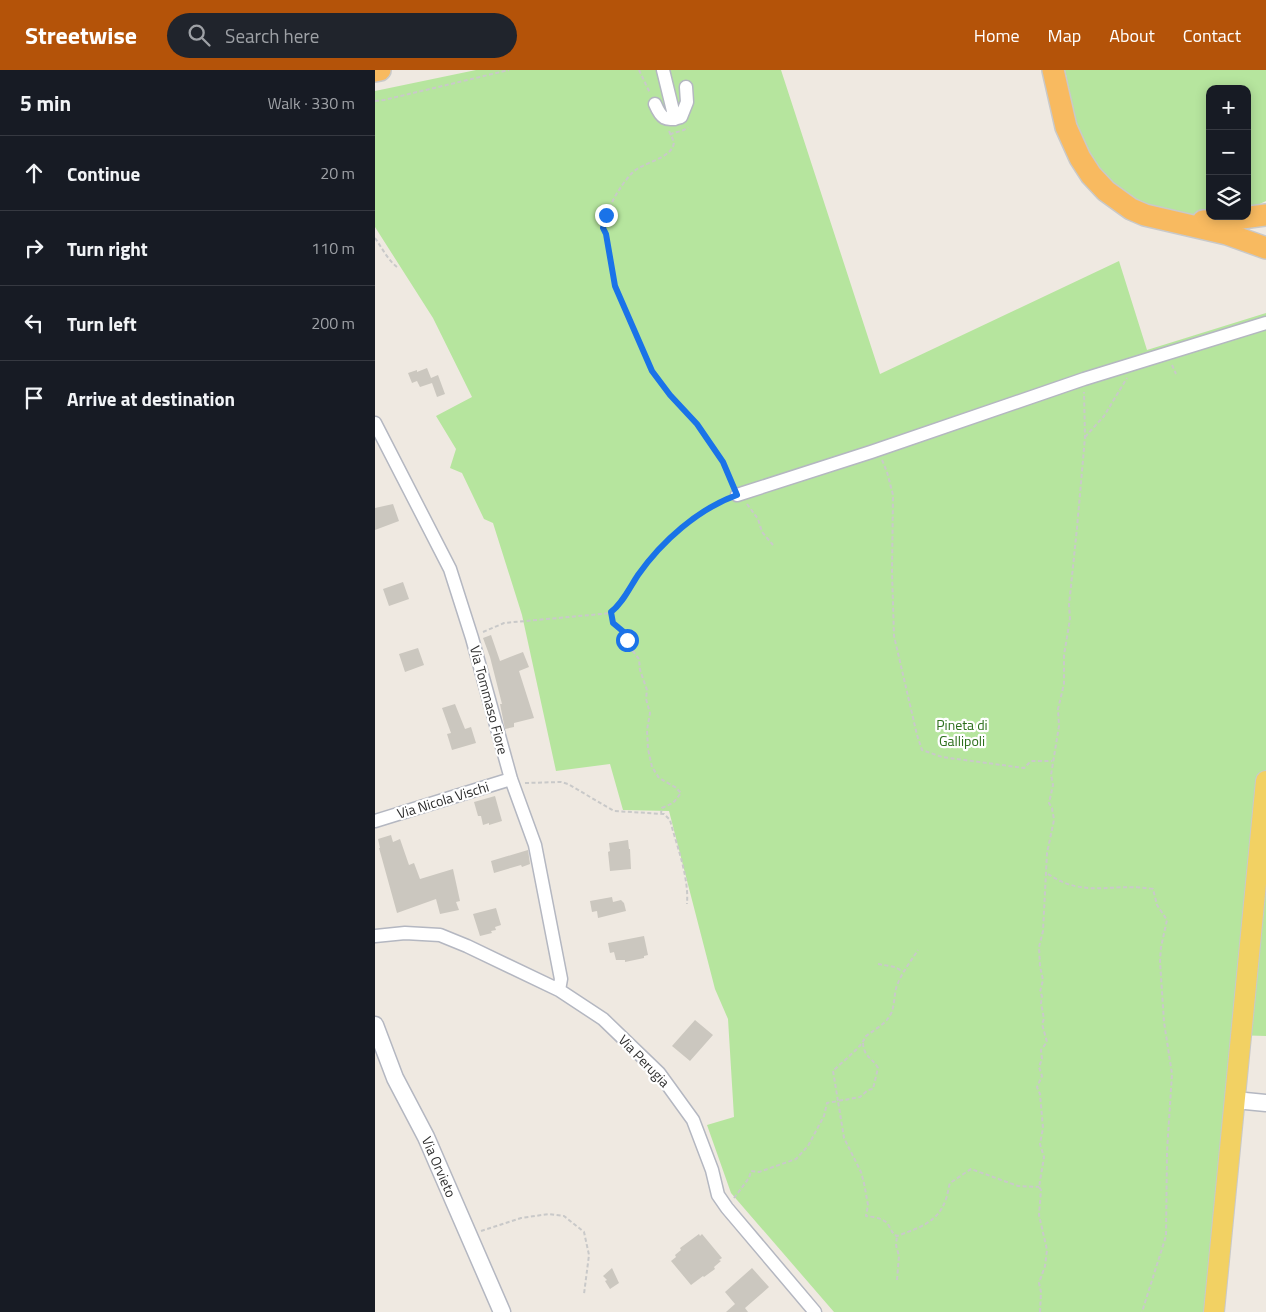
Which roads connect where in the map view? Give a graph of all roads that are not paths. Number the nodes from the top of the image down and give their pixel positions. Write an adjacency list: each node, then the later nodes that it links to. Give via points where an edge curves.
1 (380, 70): 5 (highway)
2 (663, 70): 8 (street)
3 (1053, 70): 9 (highway, via 1066,127)
4 (1061, 70): 9 (highway)
5 (375, 71)
6 (685, 87): 8 (street, via 685,110 681,117)
7 (655, 104): 8 (street, via 660,115)
8 (671, 119)
9 (1073, 141): 15 (highway, via 1091,175 1119,201 1145,215)
10 (1266, 207): 11 (highway)
11 (1251, 213)
12 (1266, 216): 13 (highway)
13 (1251, 217)
14 (1206, 220): 15 (highway)
15 (1177, 222): 16 (highway)
16 (1257, 245): 17 (highway)
17 (1266, 258)
18 (1266, 323): 20 (street, via 1084,379)
19 (375, 423): 22 (street, Via Tommaso Fiore, via 450,569)
20 (739, 494)
21 (1266, 781): 27 (main road)
22 (512, 782): 23 (street, Via Nicola Vischi); 25 (street, Via Tommaso Fiore, via 535,845 561,980)
23 (375, 821)
24 (375, 936): 25 (street, Via Perugia, via 439,935)
25 (559, 990): 30 (street, Via Perugia, via 603,1019 659,1073 693,1120 718,1194 727,1208)
26 (375, 1025): 29 (street, Via Orvieto, via 395,1078 426,1137)
27 (1235, 1100): 28 (street); 31 (main road)
28 (1266, 1104)
29 (502, 1312)
30 (815, 1312)
31 (1214, 1312)

